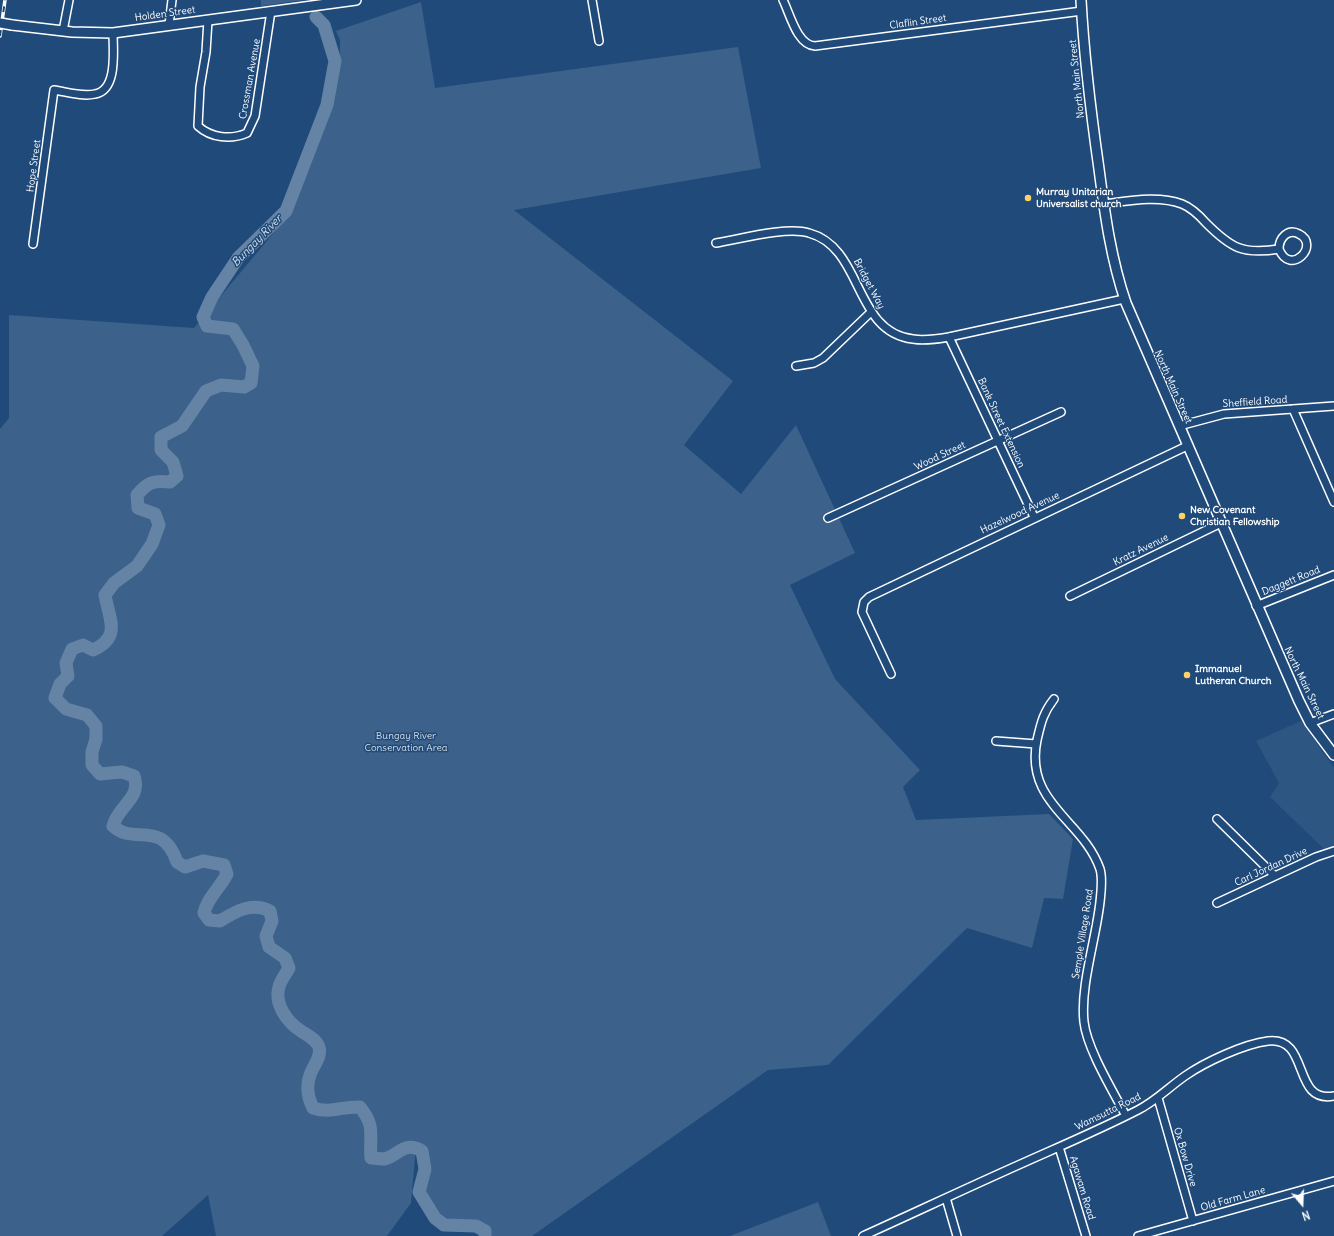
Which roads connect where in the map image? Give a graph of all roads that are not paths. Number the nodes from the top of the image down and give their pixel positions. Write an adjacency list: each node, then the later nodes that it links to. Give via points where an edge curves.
1 (69, 0): 12 (street)
2 (172, 0): 11 (street)
3 (356, 0): 7 (main road, Holden Street)
4 (592, 0): 14 (street)
5 (783, 0): 8 (street, Claflin Street, via 800,36 814,46)
6 (1081, 0): 8 (main road, North Main Street)
7 (271, 11): 9 (main road, Holden Street); 9 (street, Crossman Avenue, via 255,116 247,133 240,136 214,136 205,133 198,126)
8 (1082, 11): 15 (main road, North Main Street)
9 (208, 20): 11 (main road, Holden Street)
10 (0, 23): 12 (main road, Holden Street, bridge)
11 (169, 25): 13 (main road, Holden Street)
12 (63, 31): 13 (main road, Holden Street)
13 (113, 33): 17 (street, Hope Street, via 112,79 105,88 97,94 84,95 54,90)
14 (599, 40)
15 (1103, 204): 18 (street, via 1152,200 1181,204 1198,214 1221,238 1235,248 1258,252); 19 (main road, North Main Street, via 1110,246)
16 (716, 243): 20 (street, Bridget Way, via 797,231 820,237 833,245 843,256)
17 (33, 244)
18 (1279, 249)
19 (1124, 299): 21 (street, Bridget Way); 26 (main road, North Main Street)
20 (871, 312): 21 (street, Bridget Way, via 888,330 900,336 930,340); 22 (street, via 823,358 814,363)
21 (949, 337): 27 (street, Bank Street Extension)
22 (796, 366)
23 (1334, 406): 24 (street, Sheffield Road)
24 (1293, 409): 26 (street, Sheffield Road, via 1224,414); 29 (street)
25 (1061, 412): 27 (street, Wood Street)
26 (1179, 426): 28 (main road, North Main Street)
27 (998, 440): 30 (street, Bank Street Extension); 31 (street, Wood Street)
28 (1187, 446): 30 (street, Hazelwood Avenue); 32 (main road, North Main Street)
29 (1334, 502)
30 (1034, 517): 36 (street, Hazelwood Avenue, via 872,594 864,602 864,618)
31 (828, 518)
32 (1221, 523): 34 (street, Kratz Avenue); 35 (main road, North Main Street)
33 (1334, 575): 35 (street, Daggett Road)
34 (1070, 596)
35 (1256, 606): 39 (main road, North Main Street)
36 (891, 674)
37 (1054, 699): 41 (street, Semple Village Road, via 1044,712)
38 (1334, 714): 39 (street)
39 (1310, 723): 42 (main road, North Main Street)
40 (996, 741): 41 (street)
41 (1036, 744): 49 (street, Semple Village Road, via 1036,764 1041,787 1053,806 1093,854 1100,871 1099,913 1083,998 1084,1023 1093,1049)
42 (1334, 754)
43 (1217, 819): 45 (street)
44 (1334, 851): 45 (street, Carl Jordan Drive)
45 (1275, 876): 46 (street, Carl Jordan Drive)
46 (1217, 903)
47 (1334, 1096): 48 (street, Wamsutta Road, via 1326,1098 1313,1093 1290,1047 1268,1041 1218,1058 1198,1068)
48 (1158, 1098): 49 (street, Wamsutta Road); 53 (street, Ox Bow Drive)
49 (1126, 1116): 50 (street, Wamsutta Road)
50 (1059, 1147): 52 (street, Wamsutta Road); 56 (street, Agawam Road)
51 (1334, 1181): 53 (street, Old Farm Lane)
52 (946, 1198): 54 (street, Wamsutta Road); 55 (street)
53 (1193, 1221): 57 (street, Old Farm Lane)
54 (863, 1236)
55 (957, 1236)
56 (1086, 1236)
57 (1138, 1236)

